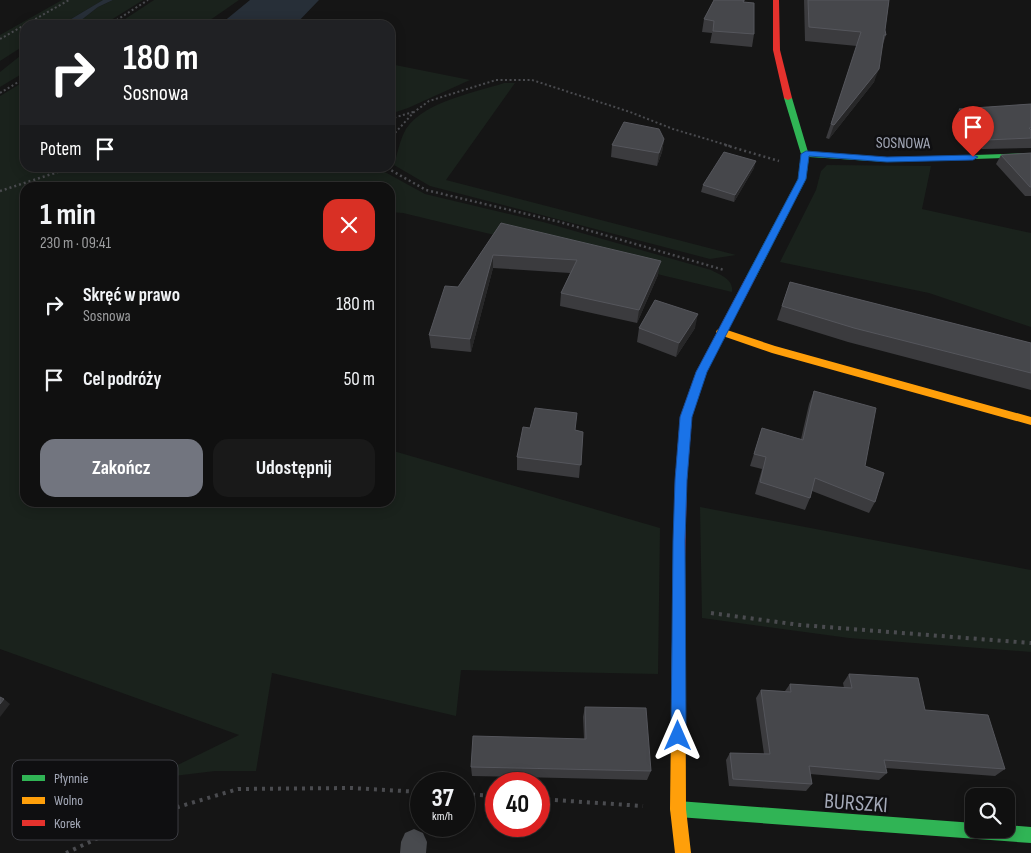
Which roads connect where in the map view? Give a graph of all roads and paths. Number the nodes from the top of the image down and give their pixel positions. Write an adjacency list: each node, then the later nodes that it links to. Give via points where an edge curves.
1 (69, 0): 4 (path)
2 (148, 0): 5 (path)
3 (776, 0): 13 (street, via 774,28 778,64)
4 (34, 20)
5 (117, 20)
6 (20, 28): 7 (path)
7 (0, 39)
8 (20, 81): 9 (path)
9 (0, 92)
10 (414, 112): 11 (path); 12 (path); 15 (path, via 430,102 496,80 532,80 672,129)
11 (395, 118)
12 (395, 137)
13 (806, 154): 14 (street, SOSNOWA, via 887,160); 15 (street)
14 (1031, 155)
15 (804, 168): 21 (street, via 802,179)
16 (58, 172): 18 (path)
17 (394, 172): 21 (path, via 426,190 560,222)
18 (27, 182)
19 (20, 184): 20 (path)
20 (0, 191)
21 (751, 278): 22 (street)
22 (721, 332): 23 (street); 24 (street, via 701,372 686,417 681,480)
23 (1031, 422)
24 (679, 608): 25 (path, via 739,618); 29 (street)
25 (1031, 643)
26 (410, 791): 28 (path, via 351,788 238,789)
27 (550, 800): 29 (path)
28 (178, 807)
29 (678, 809): 30 (street, BURSZKI); 33 (street)
30 (1031, 835)
31 (94, 840): 32 (path)
32 (66, 853)
33 (683, 853)

